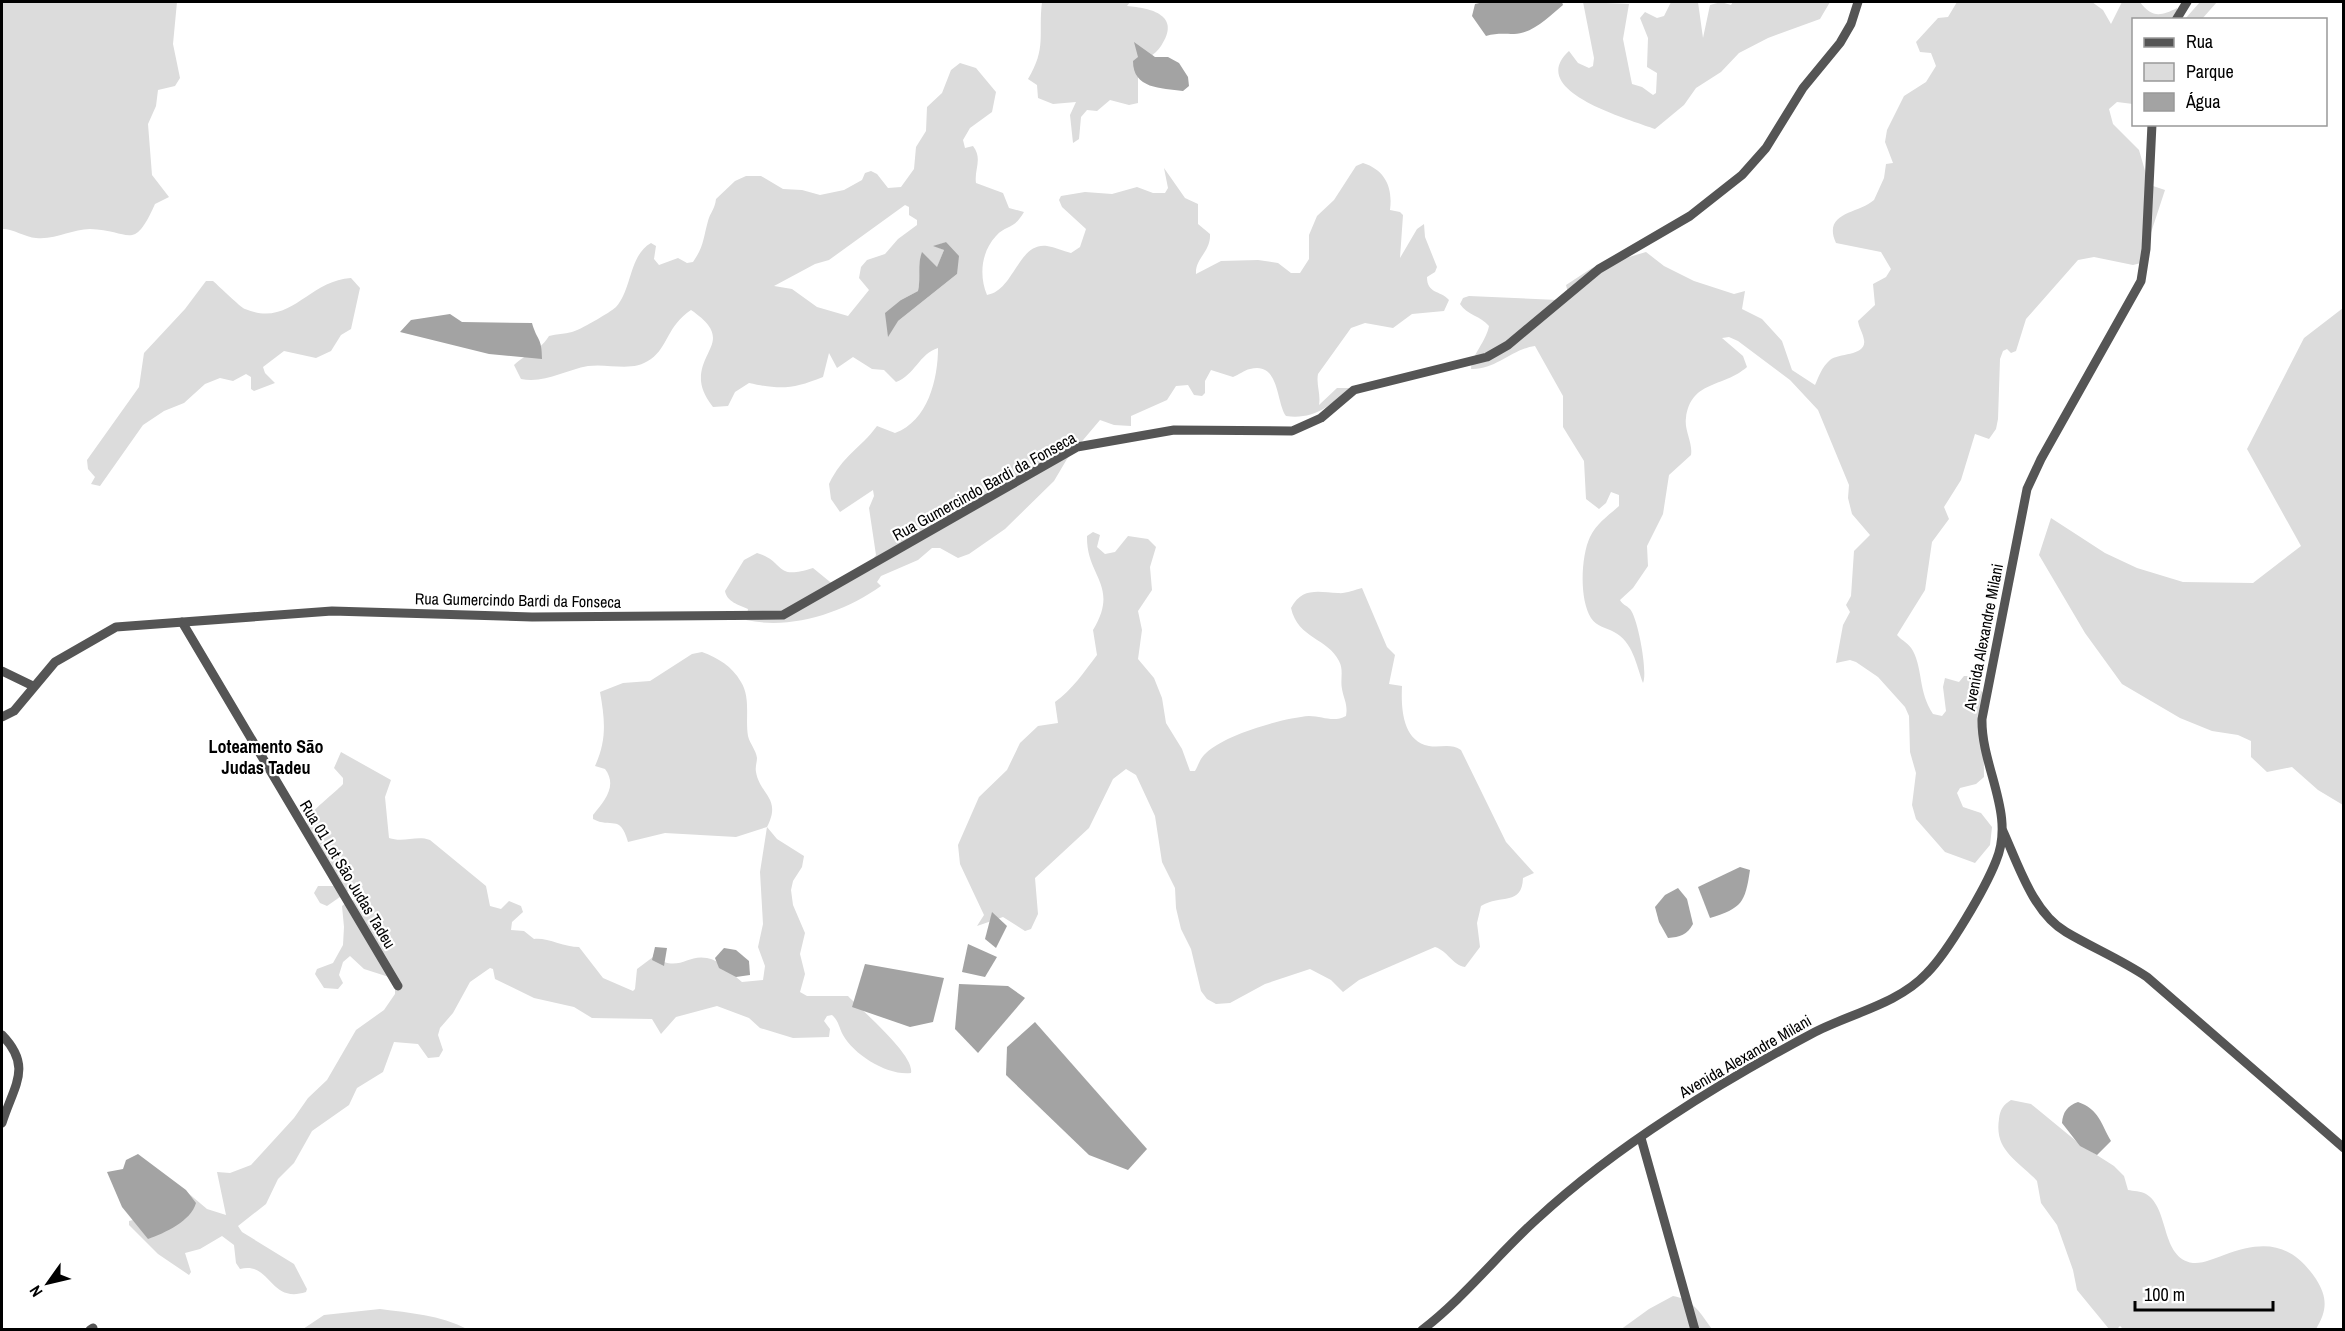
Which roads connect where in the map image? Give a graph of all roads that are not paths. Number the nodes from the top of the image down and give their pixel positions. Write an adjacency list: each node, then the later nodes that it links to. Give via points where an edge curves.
1 (1858, 2): 5 (street, Rua Gumercindo Bardi da Fonseca, via 1840,43 1803,88 1766,148 1714,200 1599,269 1508,345 1487,357 1354,390 1321,418 1292,431 1174,430 1077,447 783,615 532,617 332,611)
2 (2187, 2): 3 (street)
3 (2177, 18)
4 (2152, 126): 9 (street, Avenida Alexandre Milani, via 2141,281 2041,459 2024,504 1982,719 1984,746)
5 (182, 622): 7 (street, Rua Gumercindo Bardi da Fonseca, via 116,627 55,662); 10 (street, Rua 01 Lot São Judas Tadeu)
6 (2, 671): 7 (street)
7 (33, 686): 8 (street, Rua Gumercindo Bardi da Fonseca, via 14,711)
8 (2, 717)
9 (2003, 831): 13 (street, Avenida Alexandre Milani, via 1991,872 1927,974 1886,1001 1817,1031 1769,1058); 14 (street, via 2038,903 2064,932 2117,957 2147,977)
10 (398, 986)
11 (2, 1035): 12 (street, via 15,1049 21,1066)
12 (2, 1123)
13 (1641, 1138): 15 (street, Avenida Alexandre Milani, via 1537,1219); 16 (street)
14 (2343, 1148)
15 (1422, 1329)
16 (1695, 1329)

